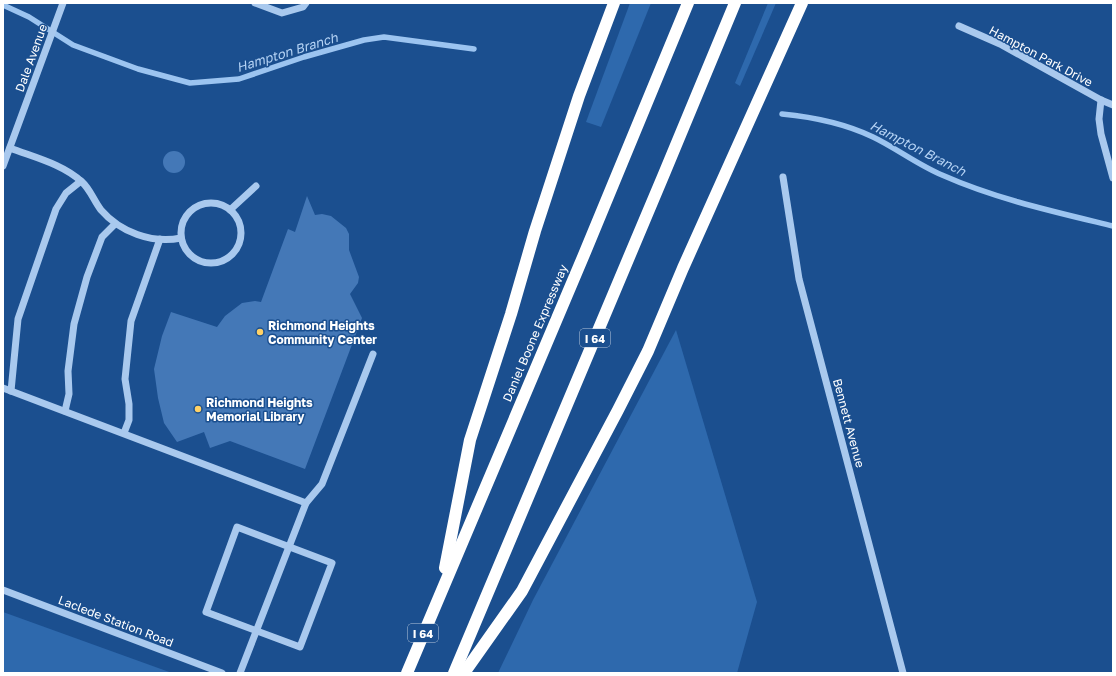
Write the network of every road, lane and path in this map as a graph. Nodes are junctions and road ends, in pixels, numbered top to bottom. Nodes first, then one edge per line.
1 (63, 3) edge
2 (255, 3) edge
3 (306, 3) edge
4 (614, 3) edge
5 (688, 3) edge
6 (735, 3) edge
7 (802, 3) edge
8 (959, 26) dead end
9 (1101, 100) junction
10 (1113, 105) edge
11 (10, 148) junction
12 (3, 166) edge
13 (782, 177) dead end
14 (1113, 178) edge
15 (81, 181) junction
16 (256, 186) dead end
17 (230, 210) junction
18 (115, 224) junction
19 (181, 238) junction
20 (160, 239) junction
21 (373, 354) dead end
22 (3, 388) edge
23 (11, 391) junction
24 (65, 411) junction
25 (124, 433) junction
26 (306, 503) junction
27 (289, 546) junction
28 (3, 590) edge
29 (440, 593) junction
30 (257, 630) junction
31 (222, 673) edge
32 (240, 673) edge
33 (407, 673) edge
34 (454, 673) edge
35 (464, 673) edge
36 (903, 673) edge

1 - 11 street, Dale Avenue
2 - 3 street
4 - 29 highway
5 - 29 highway, Daniel Boone Expressway / I 64
6 - 34 highway, I 64
7 - 35 highway
8 - 9 street, Hampton Park Drive
9 - 10 street, Hampton Park Drive
9 - 14 street
11 - 12 street, Dale Avenue
11 - 15 street
13 - 36 street, Bennett Avenue
15 - 18 street
15 - 23 street
16 - 17 street
17 - 19 street
17 - 19 street
18 - 20 street
18 - 24 street
19 - 20 street
20 - 25 street
21 - 26 street
22 - 23 street
23 - 24 street
24 - 25 street
25 - 26 street
26 - 27 street
27 - 30 street
27 - 30 street
27 - 30 street
28 - 31 street, Laclede Station Road
29 - 33 highway, Daniel Boone Expressway / I 64
30 - 32 street

